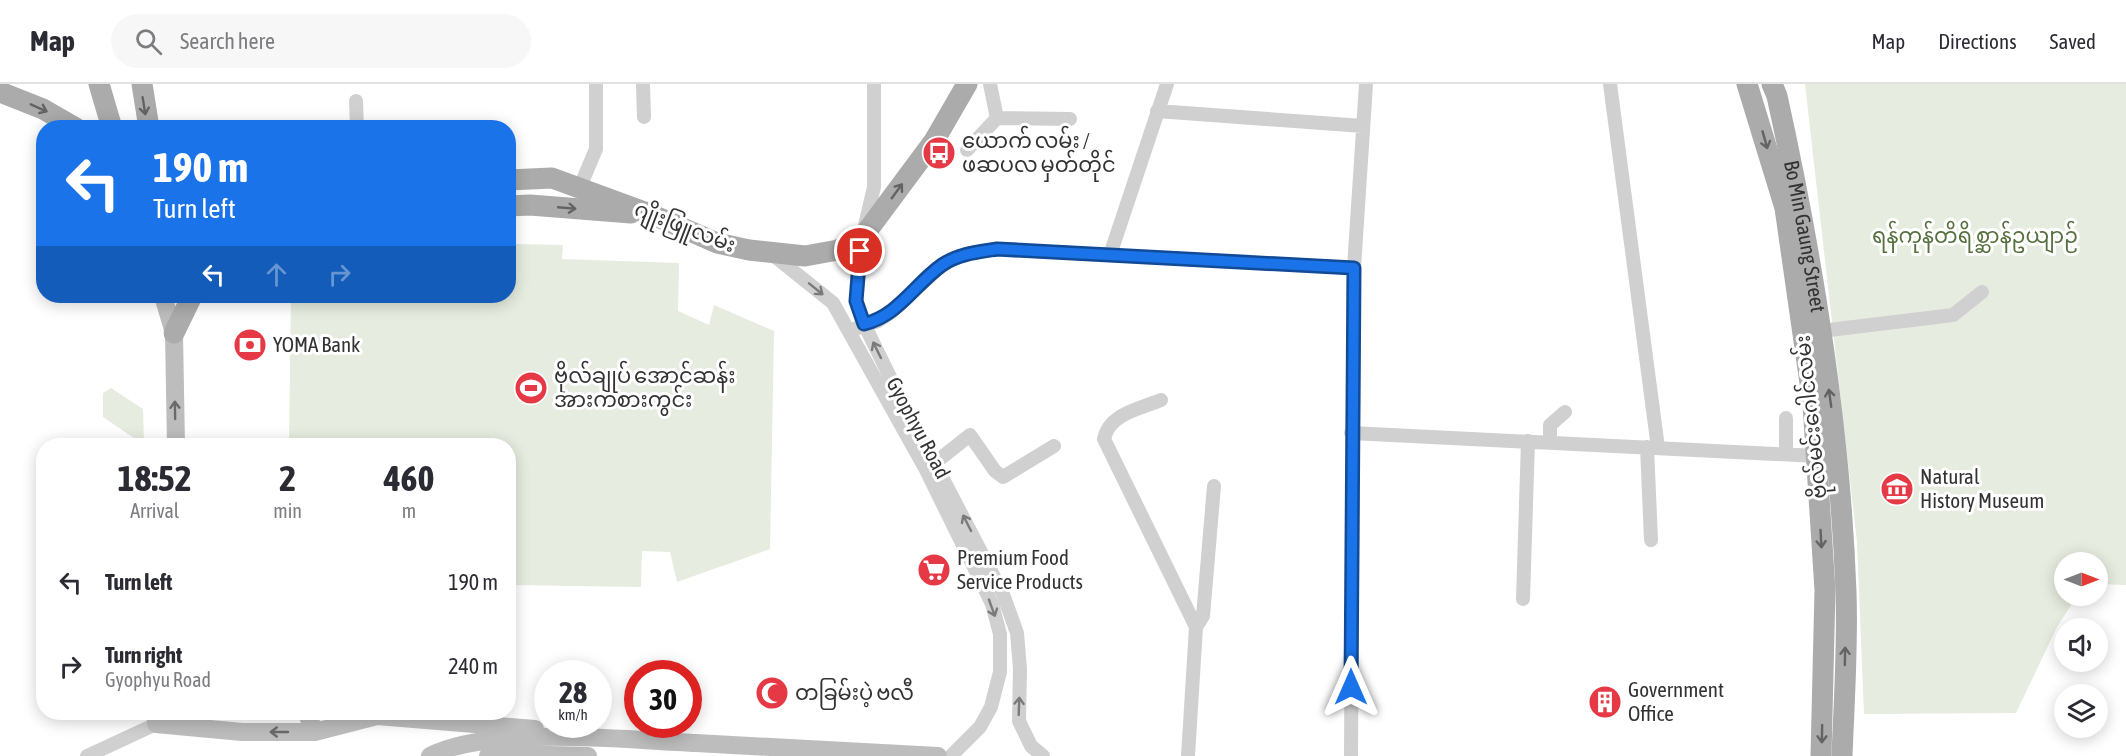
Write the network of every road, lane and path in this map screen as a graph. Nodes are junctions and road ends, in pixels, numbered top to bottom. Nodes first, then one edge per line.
1 (99, 84) edge
2 (142, 84) edge
3 (596, 84) edge
4 (643, 84) edge
5 (874, 84) edge
6 (967, 84) edge
7 (990, 84) edge
8 (1167, 84) edge
9 (1366, 84) edge
10 (1610, 84) edge
11 (1746, 84) edge
12 (1772, 84) edge
13 (0, 92) edge
14 (356, 101) dead end
15 (1157, 111) junction
16 (644, 117) dead end
17 (997, 118) junction
18 (1070, 119) dead end
19 (62, 120) edge
20 (110, 120) edge
21 (148, 120) edge
22 (357, 120) edge
23 (1363, 126) junction
24 (967, 150) dead end
25 (516, 180) edge
26 (580, 187) junction
27 (516, 206) edge
28 (653, 215) junction
29 (862, 238) junction
30 (772, 254) junction
31 (1110, 255) junction
32 (1354, 268) junction
33 (1982, 292) dead end
34 (165, 303) edge
35 (189, 303) edge
36 (864, 324) junction
37 (1821, 331) junction
38 (850, 332) junction
39 (174, 333) junction
40 (1161, 400) dead end
41 (1565, 412) dead end
42 (1786, 418) dead end
43 (1351, 434) junction
44 (176, 438) edge
45 (1528, 441) junction
46 (1550, 442) junction
47 (1054, 446) dead end
48 (1823, 446) junction
49 (1652, 447) junction
50 (1786, 454) junction
51 (936, 462) junction
52 (1214, 486) dead end
53 (1651, 540) dead end
54 (1522, 599) dead end
55 (1196, 627) junction
56 (152, 720) edge
57 (168, 720) edge
58 (310, 720) edge
59 (353, 720) edge
60 (396, 720) edge
61 (315, 732) junction
62 (499, 746) edge
63 (545, 755) edge
64 (87, 756) edge
65 (430, 756) edge
66 (588, 756) edge
67 (938, 756) edge
68 (951, 756) edge
69 (1043, 756) edge
70 (1188, 756) edge
71 (1351, 756) edge
72 (1821, 756) edge
73 (1842, 756) edge

1 - 20 main road
2 -> 21 main road
3 - 26 street
4 - 16 street
5 - 29 street, Gyophyu Road
29 -> 6 main road
7 - 17 street
8 - 15 street
9 - 23 street
10 - 49 street
11 -> 48 main road, ဗိုလ်မင်းဂေါင်လမ်း
12 - 37 main road, Bo Min Gaung Street
13 -> 19 main road
14 - 22 street
15 - 23 street
15 - 31 street
17 - 18 street
17 - 24 street
23 - 32 street
25 - 26 main road, ဂျိုးဖြူလမ်း
26 - 28 main road, ဂျိုးဖြူလမ်း
27 -> 28 main road
28 - 30 main road, ဂျိုးဖြူလမ်း
29 - 30 main road, ဂျိုးဖြူလမ်း
29 - 36 street, Gyophyu Road
30 -> 38 street, Gyophyu Road
31 - 32 street
31 - 36 street
32 - 43 street
33 - 37 street
34 - 39 main road
35 - 39 main road
36 - 38 street
51 -> 36 street, Gyophyu Road
48 -> 37 main road, Bo Min Gaung Street
38 -> 68 street, Gyophyu Road
44 -> 39 main road
40 - 55 street
41 - 46 street
42 - 50 street
43 - 45 street
43 - 71 street
45 - 46 street
45 - 54 street
46 - 49 street
47 - 51 street
48 - 50 street
48 -> 72 main road, ဗိုလ်မင်းဂေါင်လမ်း
73 -> 48 main road, Bo Min Gaung Street
49 - 50 street
49 - 53 street
69 -> 51 street, Gyophyu Road
52 - 55 street
55 - 70 street
56 - 64 street
61 -> 57 main road
58 - 61 main road
59 - 61 main road
60 - 62 main road
62 - 63 main road
62 - 65 main road
62 - 67 main road
63 - 66 main road

